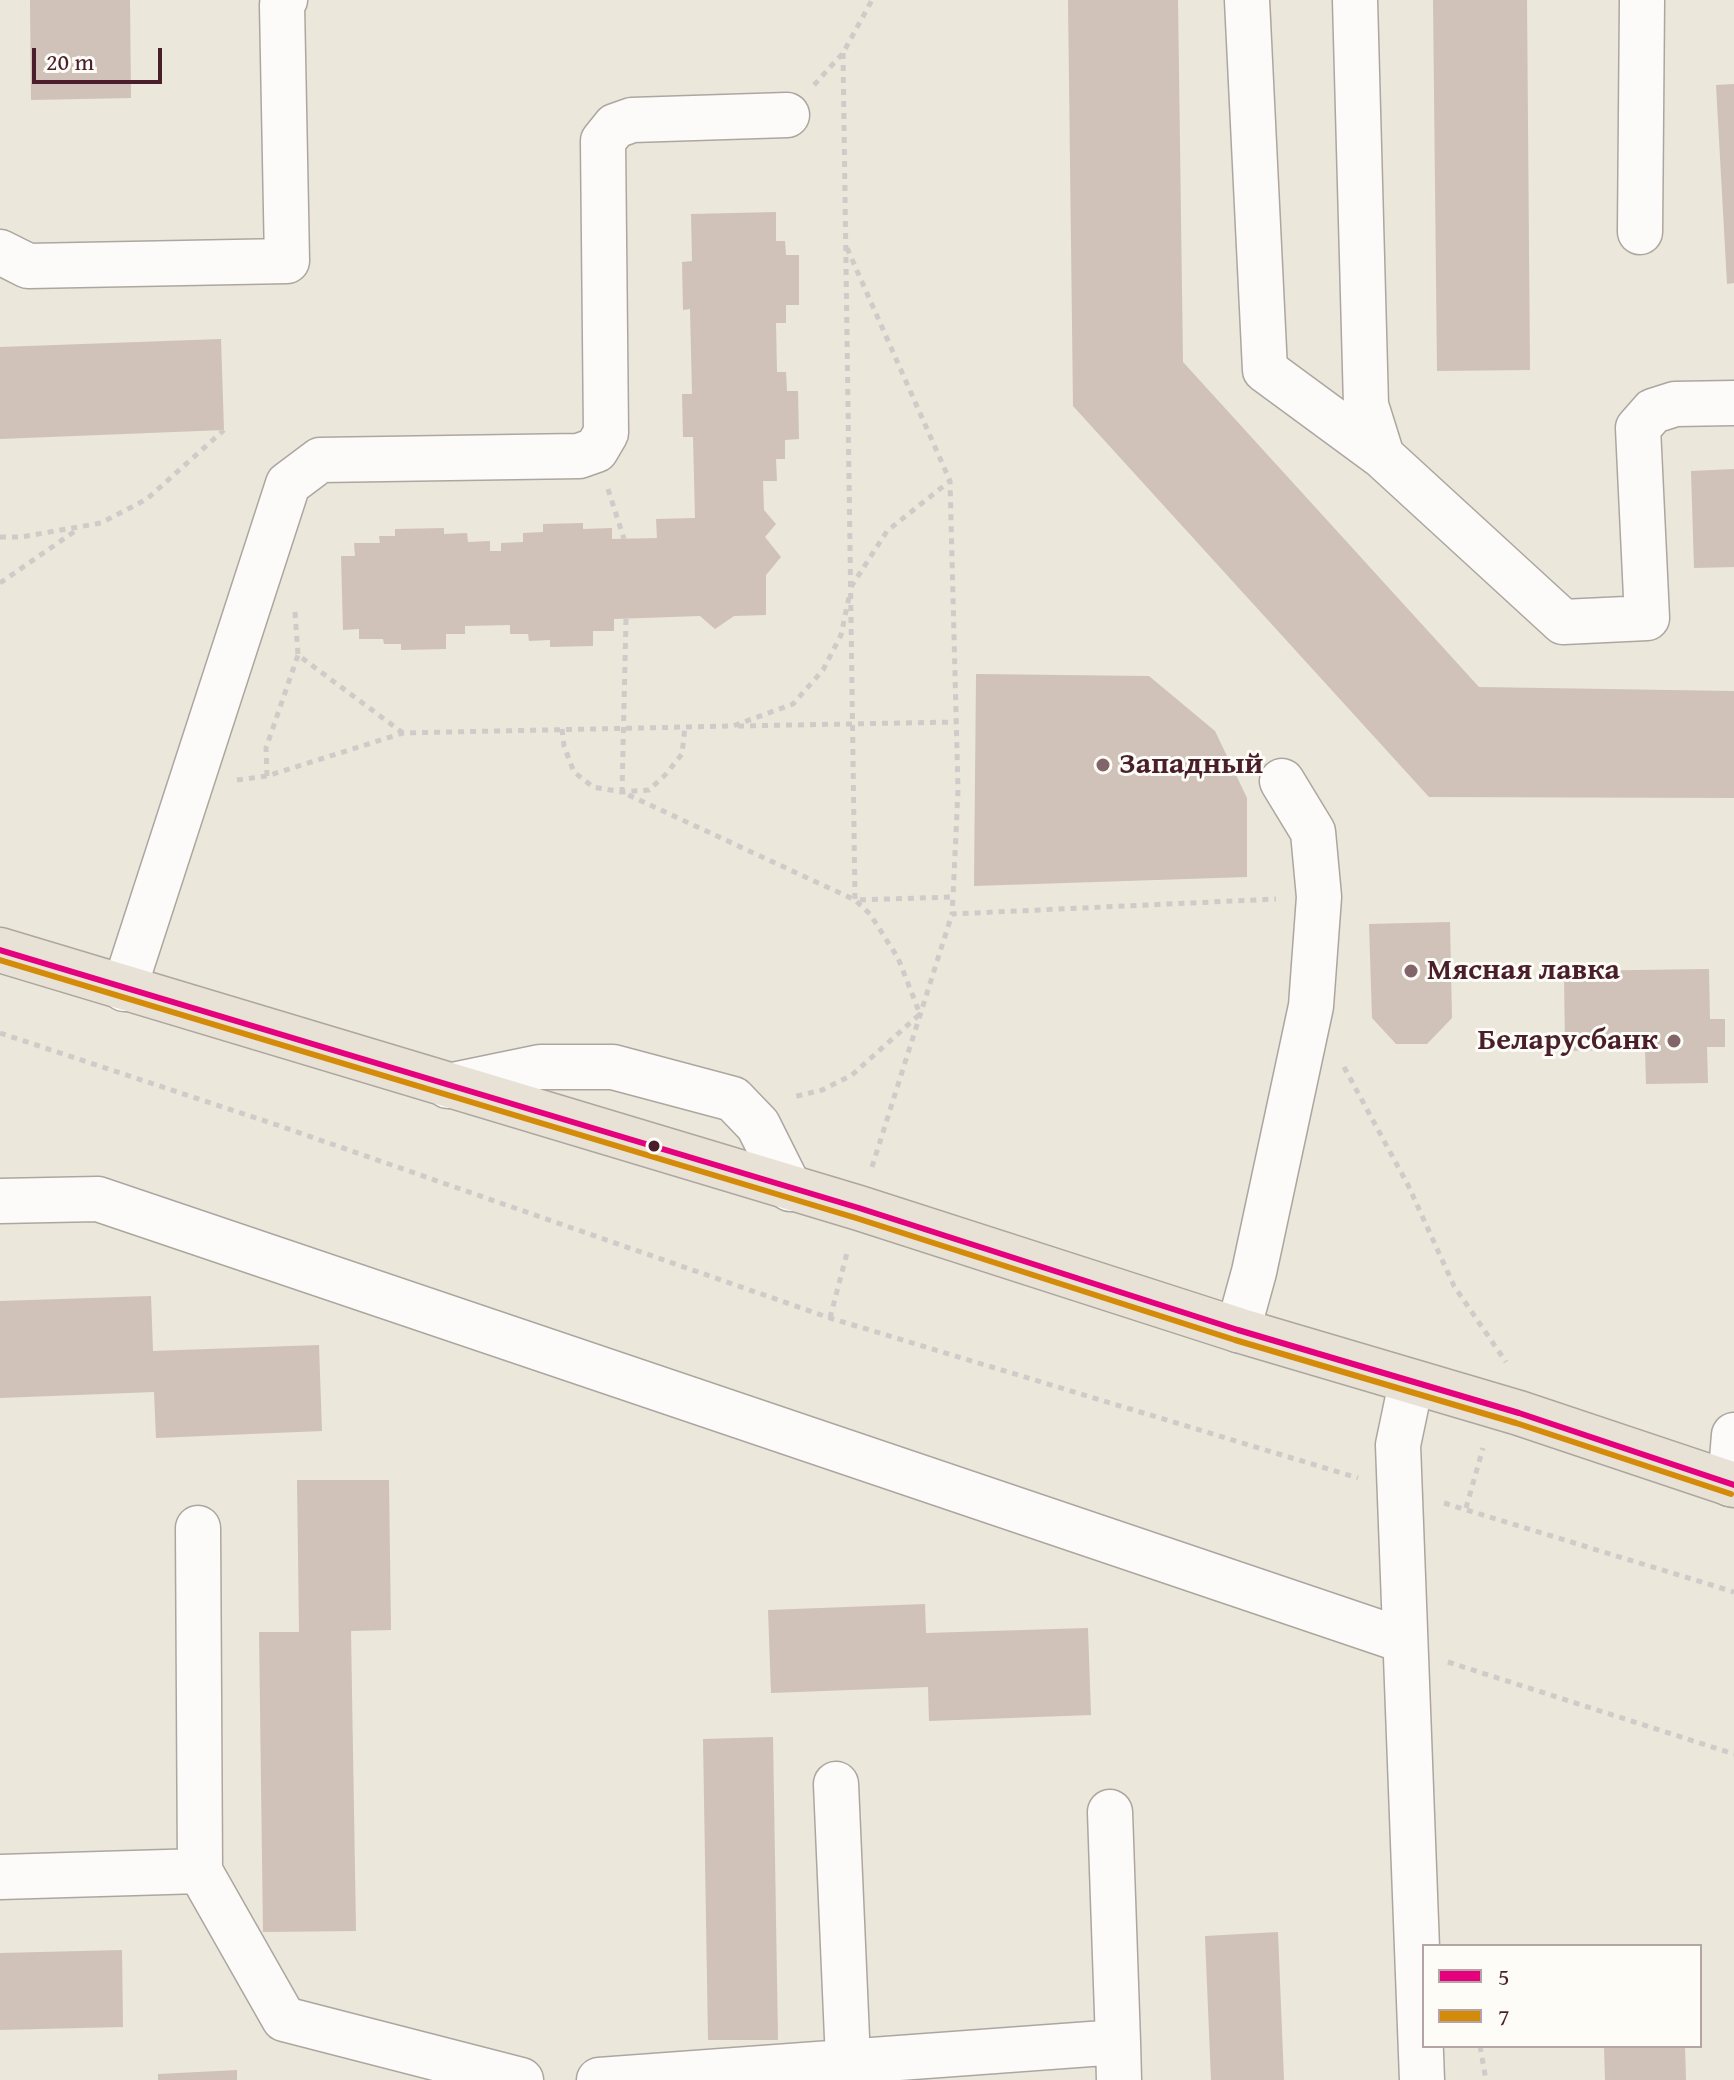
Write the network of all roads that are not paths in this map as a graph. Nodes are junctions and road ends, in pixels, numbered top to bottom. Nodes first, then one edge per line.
1 (285, 0) edge
2 (1247, 0) edge
3 (1355, 0) edge
4 (1642, 0) edge
5 (787, 115) road end
6 (1640, 232) dead end
7 (0, 252) edge
8 (1734, 403) edge
9 (1382, 456) junction
10 (1282, 781) dead end
11 (0, 950) edge
12 (124, 989) junction
13 (448, 1086) junction
14 (790, 1189) junction
15 (0, 1201) edge
16 (1238, 1330) junction
17 (1411, 1383) junction
18 (1734, 1435) edge
19 (1732, 1485) edge
20 (198, 1528) dead end
21 (1419, 1649) junction
22 (836, 1784) dead end
23 (1110, 1812) dead end
24 (200, 1871) junction
25 (0, 1877) edge
26 (848, 2061) junction
27 (1118, 2061) edge
28 (521, 2080) edge
29 (599, 2080) edge
30 (1422, 2080) edge

1 - 7 lane
2 - 9 lane
3 - 9 lane
4 - 6 lane
5 - 12 lane
8 - 9 lane
10 - 16 lane
11 - 12 main road
12 - 13 main road
13 - 14 main road
13 - 14 lane
14 - 16 main road
15 - 21 lane
16 - 17 main road
17 - 19 main road
17 - 21 lane
18 - 19 lane
20 - 24 lane
21 - 30 lane
22 - 26 lane
23 - 27 lane
24 - 25 lane
24 - 28 lane
26 - 27 lane
26 - 29 lane

